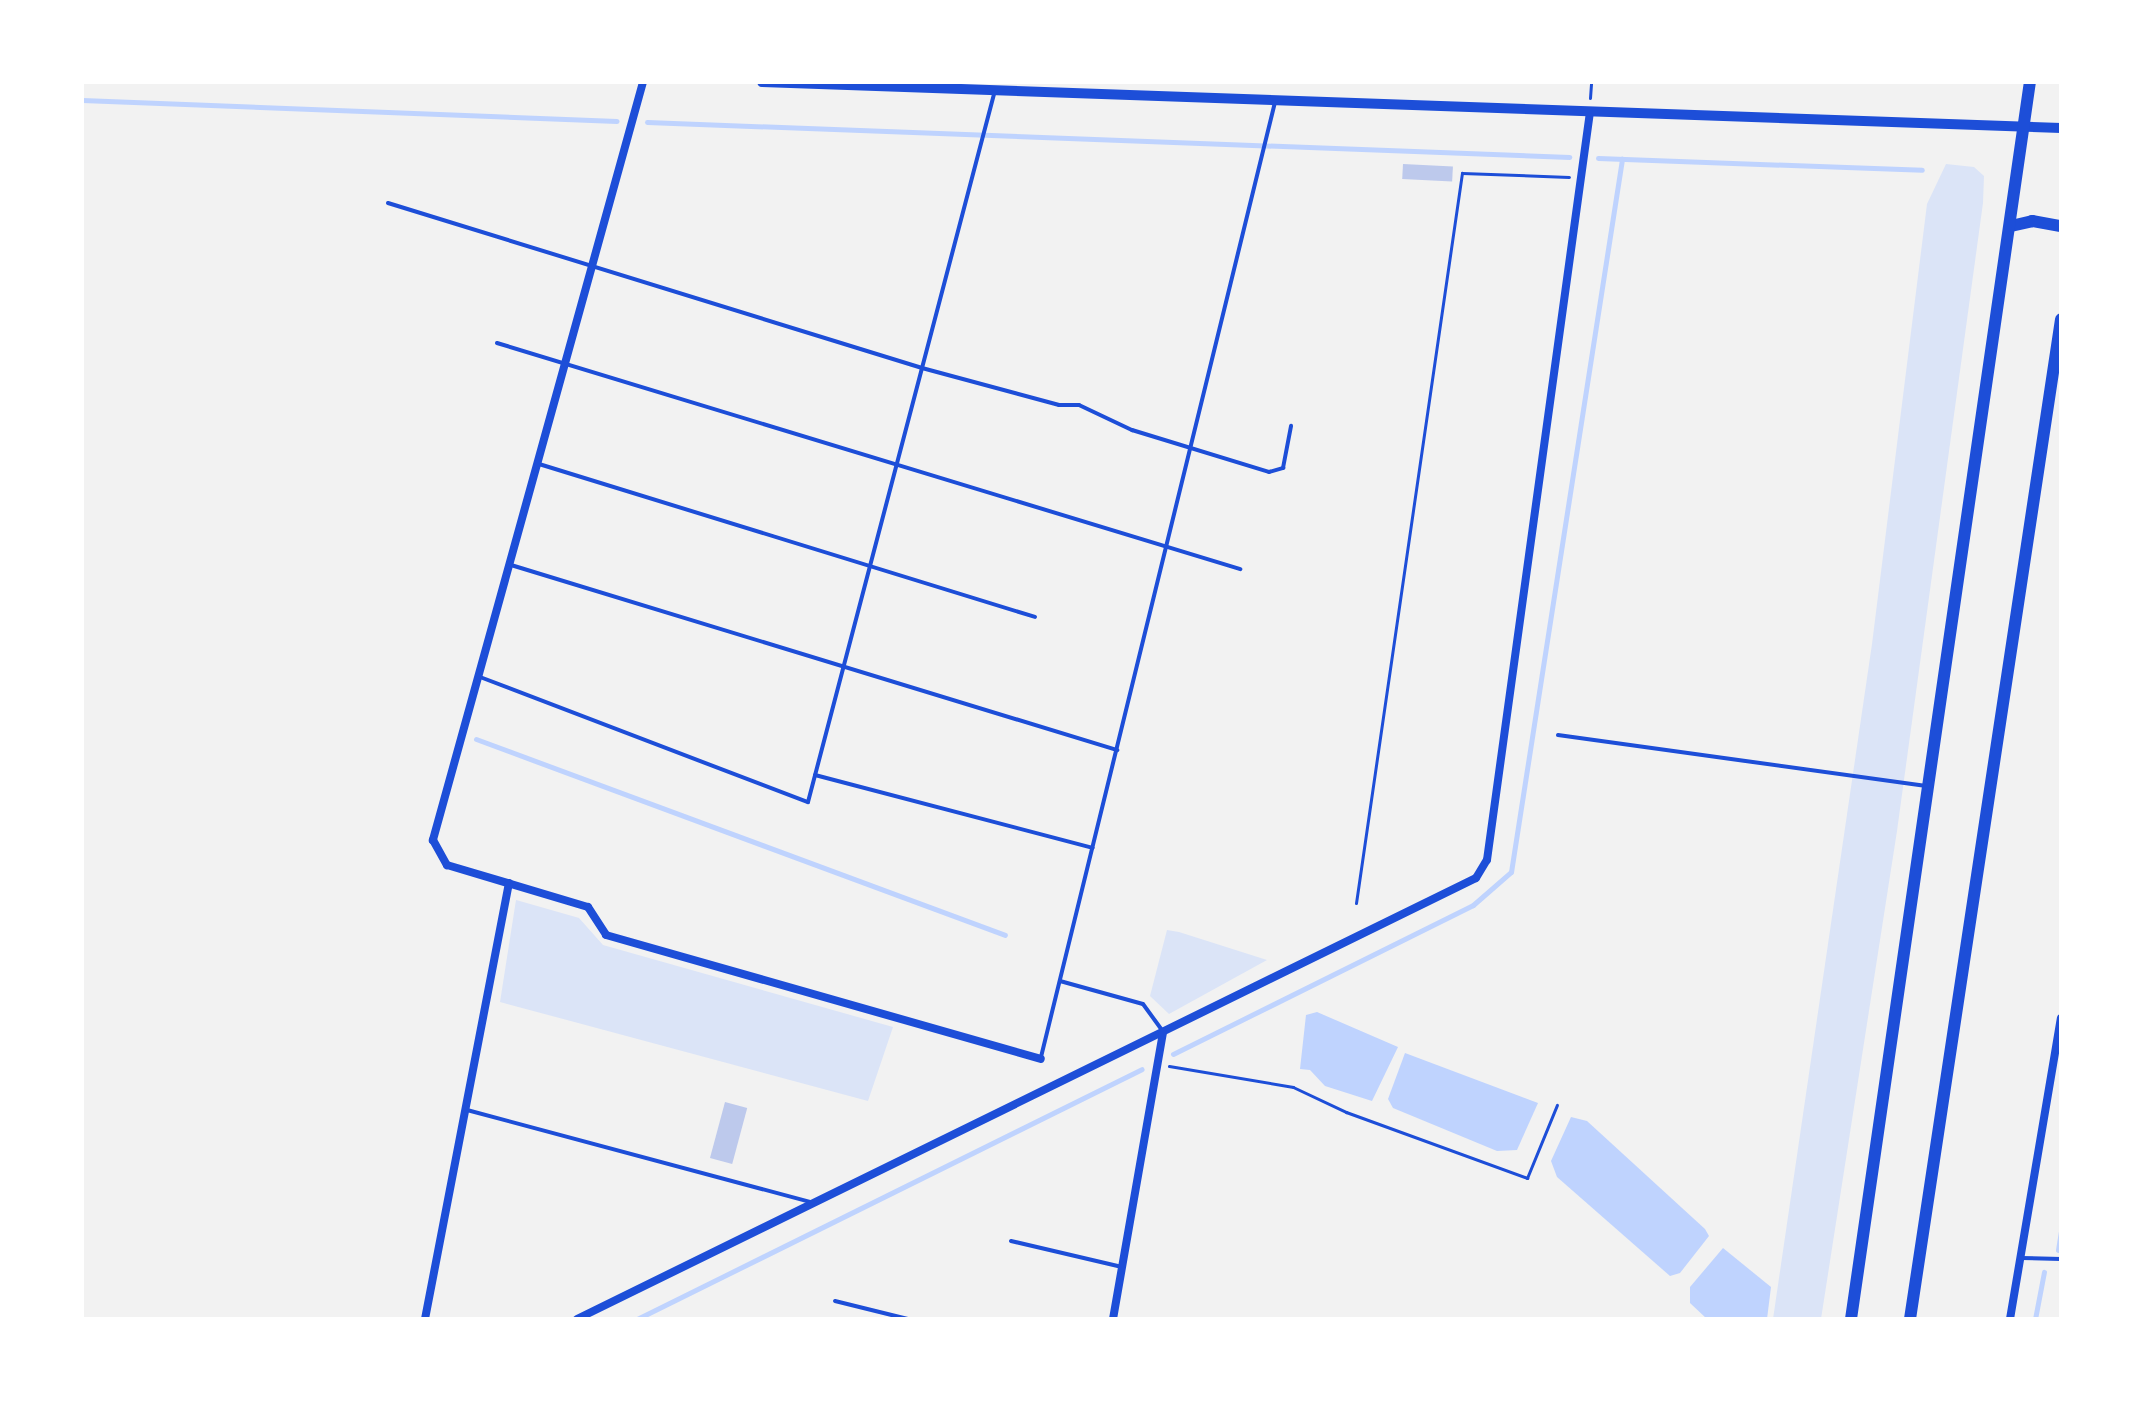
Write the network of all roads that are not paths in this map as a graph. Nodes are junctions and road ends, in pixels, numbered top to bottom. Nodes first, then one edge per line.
1 (643, 82) edge
2 (762, 82) edge
3 (2030, 82) edge
4 (995, 90) junction
5 (1276, 101) junction
6 (1590, 112) junction
7 (2026, 126) junction
8 (2061, 128) edge
9 (388, 203) dead end
10 (2011, 226) junction
11 (2061, 226) edge
12 (591, 268) junction
13 (2061, 319) edge
14 (497, 343) dead end
15 (564, 364) junction
16 (922, 368) junction
17 (1291, 426) dead end
18 (1191, 448) junction
19 (537, 464) junction
20 (896, 465) junction
21 (1166, 547) junction
22 (509, 564) junction
23 (870, 566) junction
24 (1240, 569) dead end
25 (1035, 617) dead end
26 (843, 667) junction
27 (477, 676) junction
28 (1558, 735) dead end
29 (1117, 750) junction
30 (815, 775) junction
31 (1929, 787) junction
32 (1093, 848) junction
33 (509, 883) junction
34 (1060, 981) junction
35 (2061, 1018) edge
36 (1163, 1032) junction
37 (1041, 1059) joint
38 (465, 1110) junction
39 (815, 1203) junction
40 (1011, 1241) dead end
41 (2019, 1258) junction
42 (2061, 1259) edge
43 (1122, 1267) junction
44 (835, 1301) dead end
45 (425, 1319) edge
46 (577, 1319) edge
47 (908, 1319) edge
48 (1113, 1319) edge
49 (1851, 1319) edge
50 (1910, 1319) edge
51 (2010, 1319) edge

1 - 12 street
2 - 4 street
3 - 7 main road
4 - 5 street
4 - 16 lane
5 - 6 street
5 - 18 lane
6 - 7 street
6 - 36 street
7 - 8 street
7 - 10 main road
9 - 12 lane
10 - 11 main road
10 - 31 main road
12 - 15 street
12 - 16 lane
13 - 50 main road
14 - 15 lane
15 - 19 street
15 - 20 lane
16 - 18 lane
16 - 20 lane
17 - 18 lane
18 - 21 lane
19 - 22 street
19 - 23 lane
20 - 21 lane
20 - 23 lane
21 - 24 lane
21 - 29 lane
22 - 26 lane
22 - 27 street
23 - 25 lane
23 - 26 lane
26 - 29 lane
26 - 30 lane
27 - 30 lane
27 - 33 street
28 - 31 lane
29 - 32 lane
30 - 32 lane
31 - 49 main road
32 - 34 lane
33 - 37 street
33 - 38 street
34 - 36 lane
34 - 37 lane
35 - 41 street
36 - 39 street
36 - 43 street
38 - 39 lane
38 - 45 street
39 - 46 street
40 - 43 lane
41 - 42 lane
41 - 51 street
43 - 48 street
44 - 47 lane

